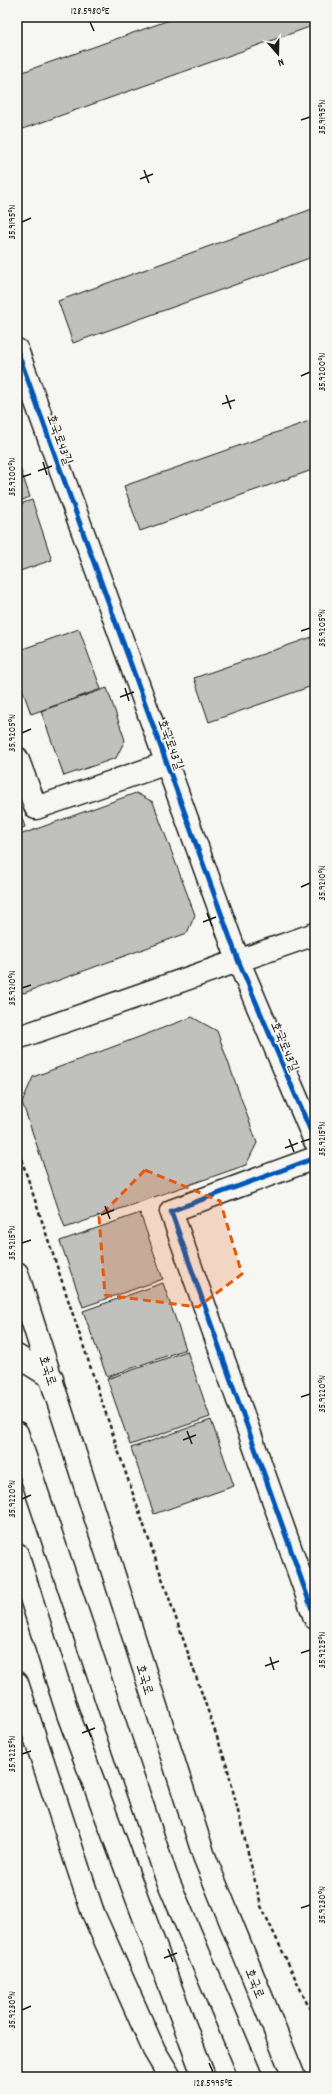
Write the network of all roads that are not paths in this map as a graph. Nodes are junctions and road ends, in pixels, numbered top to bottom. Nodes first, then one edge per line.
1 (17, 350) edge
2 (17, 758) edge
3 (167, 763) junction
4 (315, 934) edge
5 (238, 960) junction
6 (17, 1038) edge
7 (315, 1141) edge
8 (315, 1158) edge
9 (17, 1274) edge
10 (17, 1356) edge
11 (52, 1378) junction
12 (17, 1433) edge
13 (17, 1554) edge
14 (315, 1618) edge
15 (17, 1683) edge
16 (170, 2077) edge
17 (204, 2077) edge
18 (251, 2077) edge
19 (294, 2077) edge

1 - 3 main road, 호국로43길
2 - 3 main road
3 - 5 main road, 호국로43길
4 - 5 main road
5 - 6 main road
5 - 7 main road, 호국로43길
8 - 14 main road
9 - 11 main road, 호국로
10 - 11 main road
11 - 19 main road, 호국로
12 - 18 main road
13 - 17 main road
15 - 16 main road

